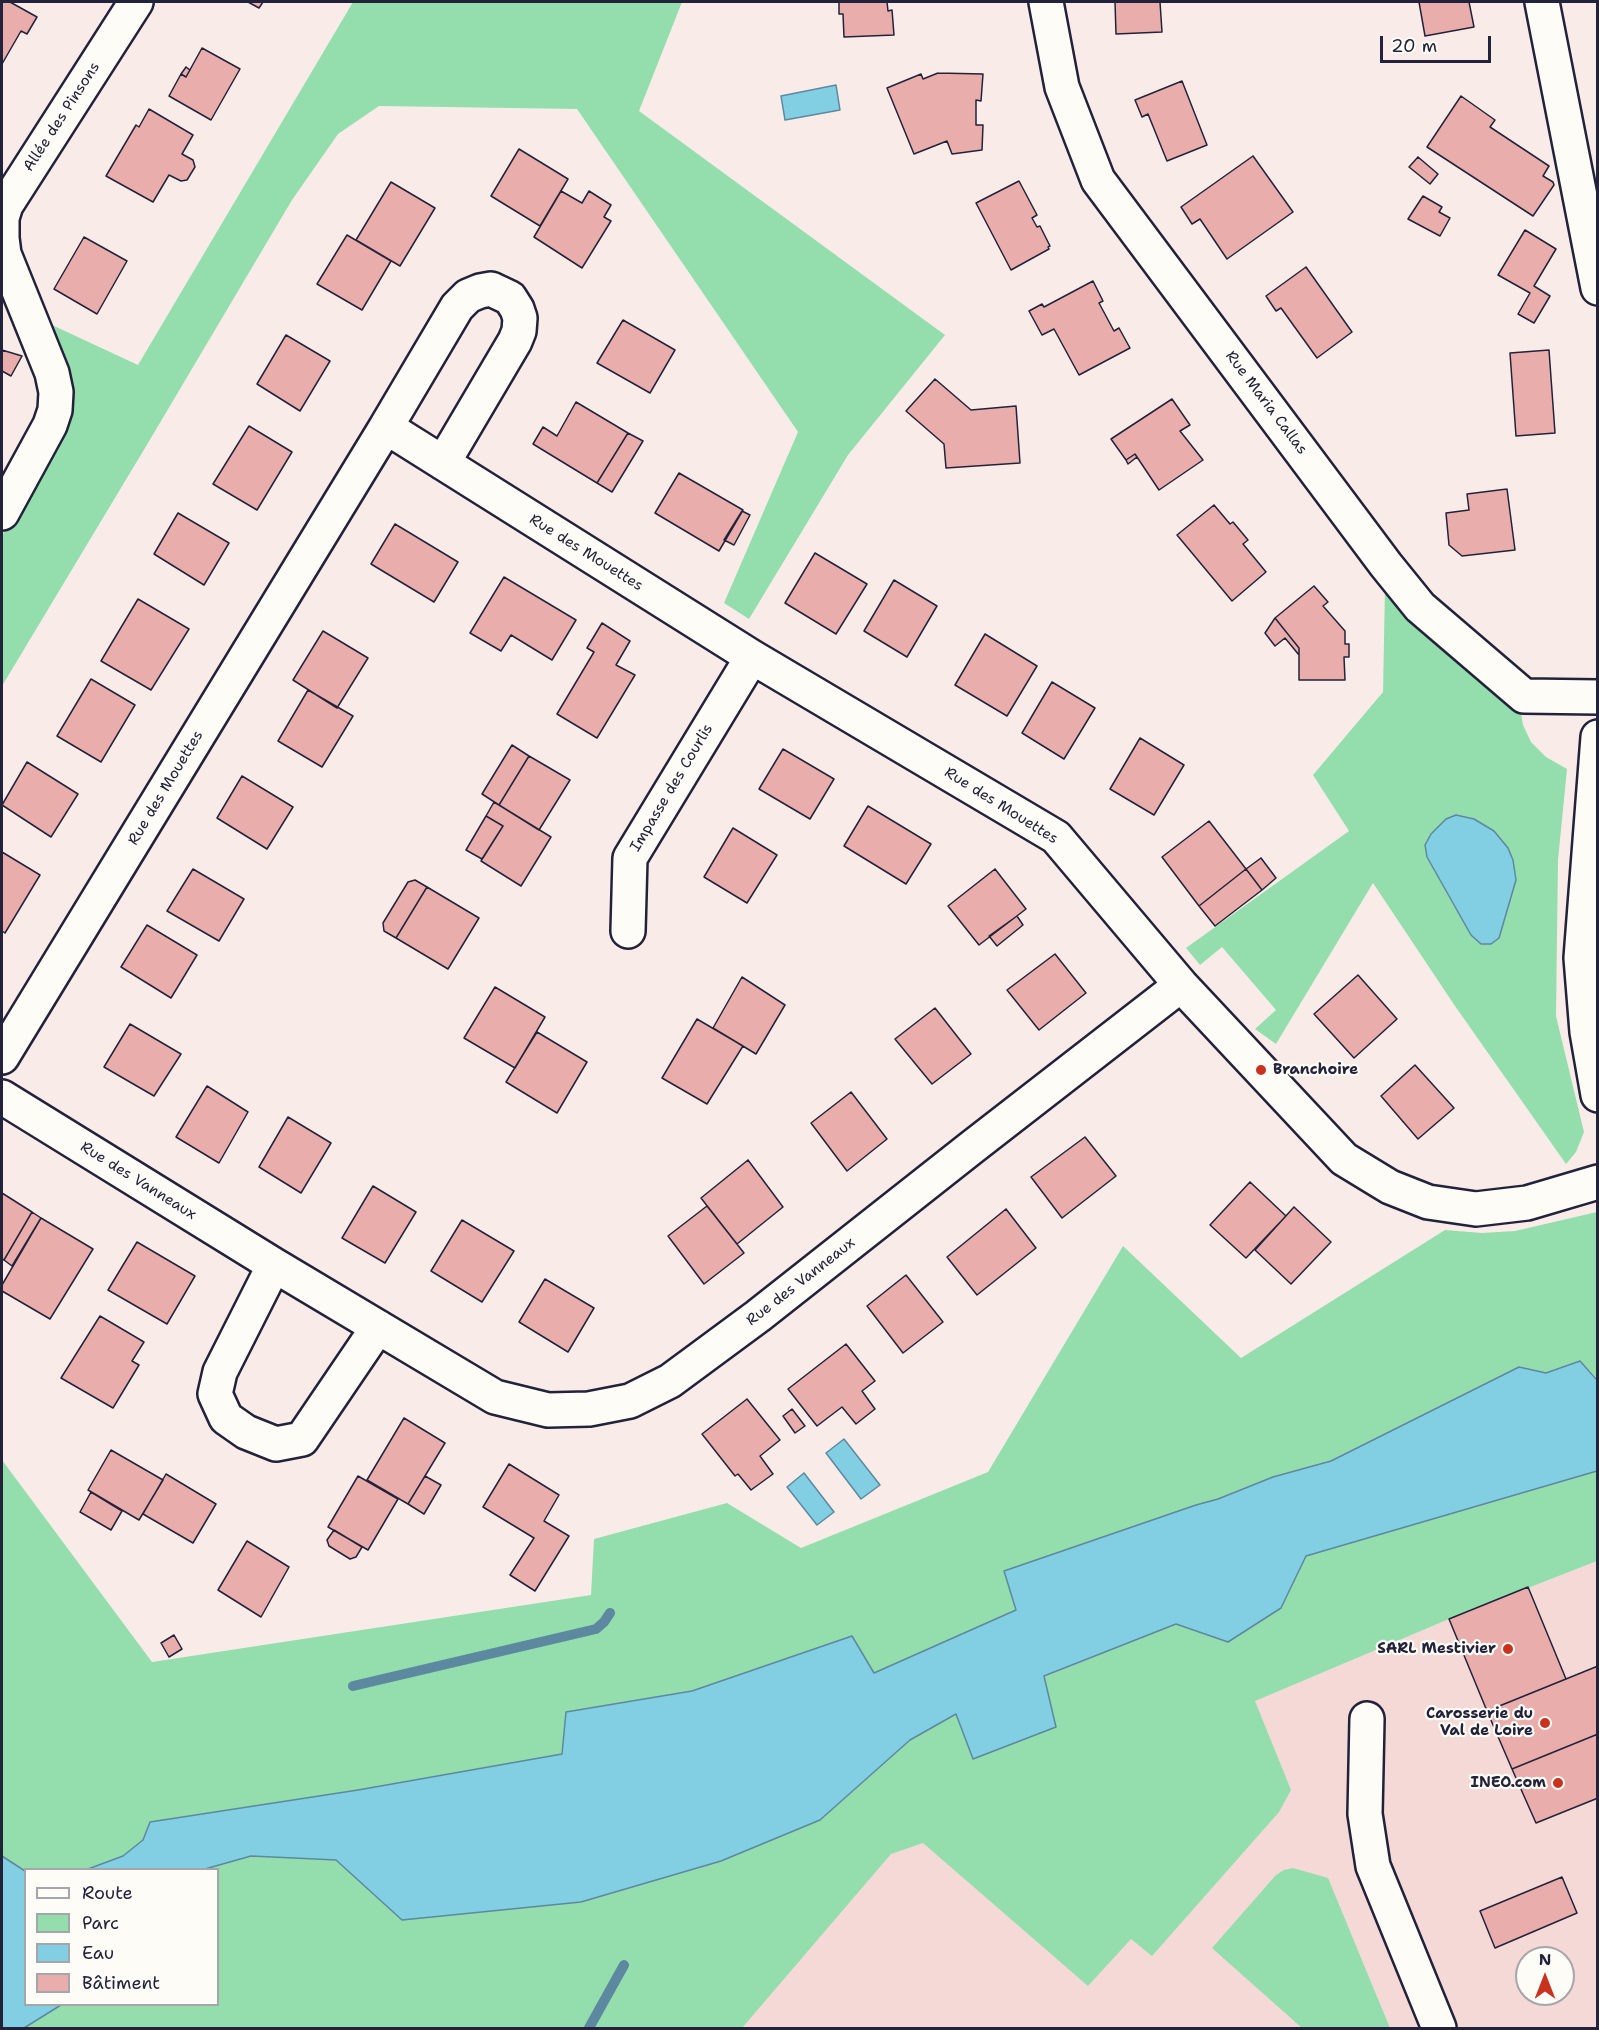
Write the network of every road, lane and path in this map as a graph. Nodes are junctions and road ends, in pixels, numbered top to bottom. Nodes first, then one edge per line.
1 (136, 2) edge
2 (1046, 2) edge
3 (1542, 2) edge
4 (2, 238) edge
5 (1598, 288) edge
6 (386, 427) junction
7 (443, 463) junction
8 (2, 513) edge
9 (752, 657) junction
10 (1598, 697) edge
11 (1598, 737) edge
12 (628, 931) dead end
13 (1181, 985) junction
14 (2, 1057) edge
15 (1598, 1095) edge
16 (2, 1097) edge
17 (1598, 1182) edge
18 (274, 1265) junction
19 (378, 1327) junction
20 (1367, 1719) dead end
21 (1439, 2028) edge

1 - 4 street, Allée des Pinsons
2 - 10 street, Rue Maria Callas
3 - 5 street
4 - 8 street, Allée des Pinsons
6 - 7 street, Rue des Mouettes
6 - 7 street, Rue des Mouettes
6 - 14 street, Rue des Mouettes
7 - 9 street, Rue des Mouettes
9 - 12 street, Impasse des Courlis
9 - 13 street, Rue des Mouettes
11 - 15 street
13 - 17 street, Rue des Mouettes
13 - 19 street, Rue des Vanneaux
16 - 18 street, Rue des Vanneaux
18 - 19 street, Rue des Vanneaux
18 - 19 street
20 - 21 street

